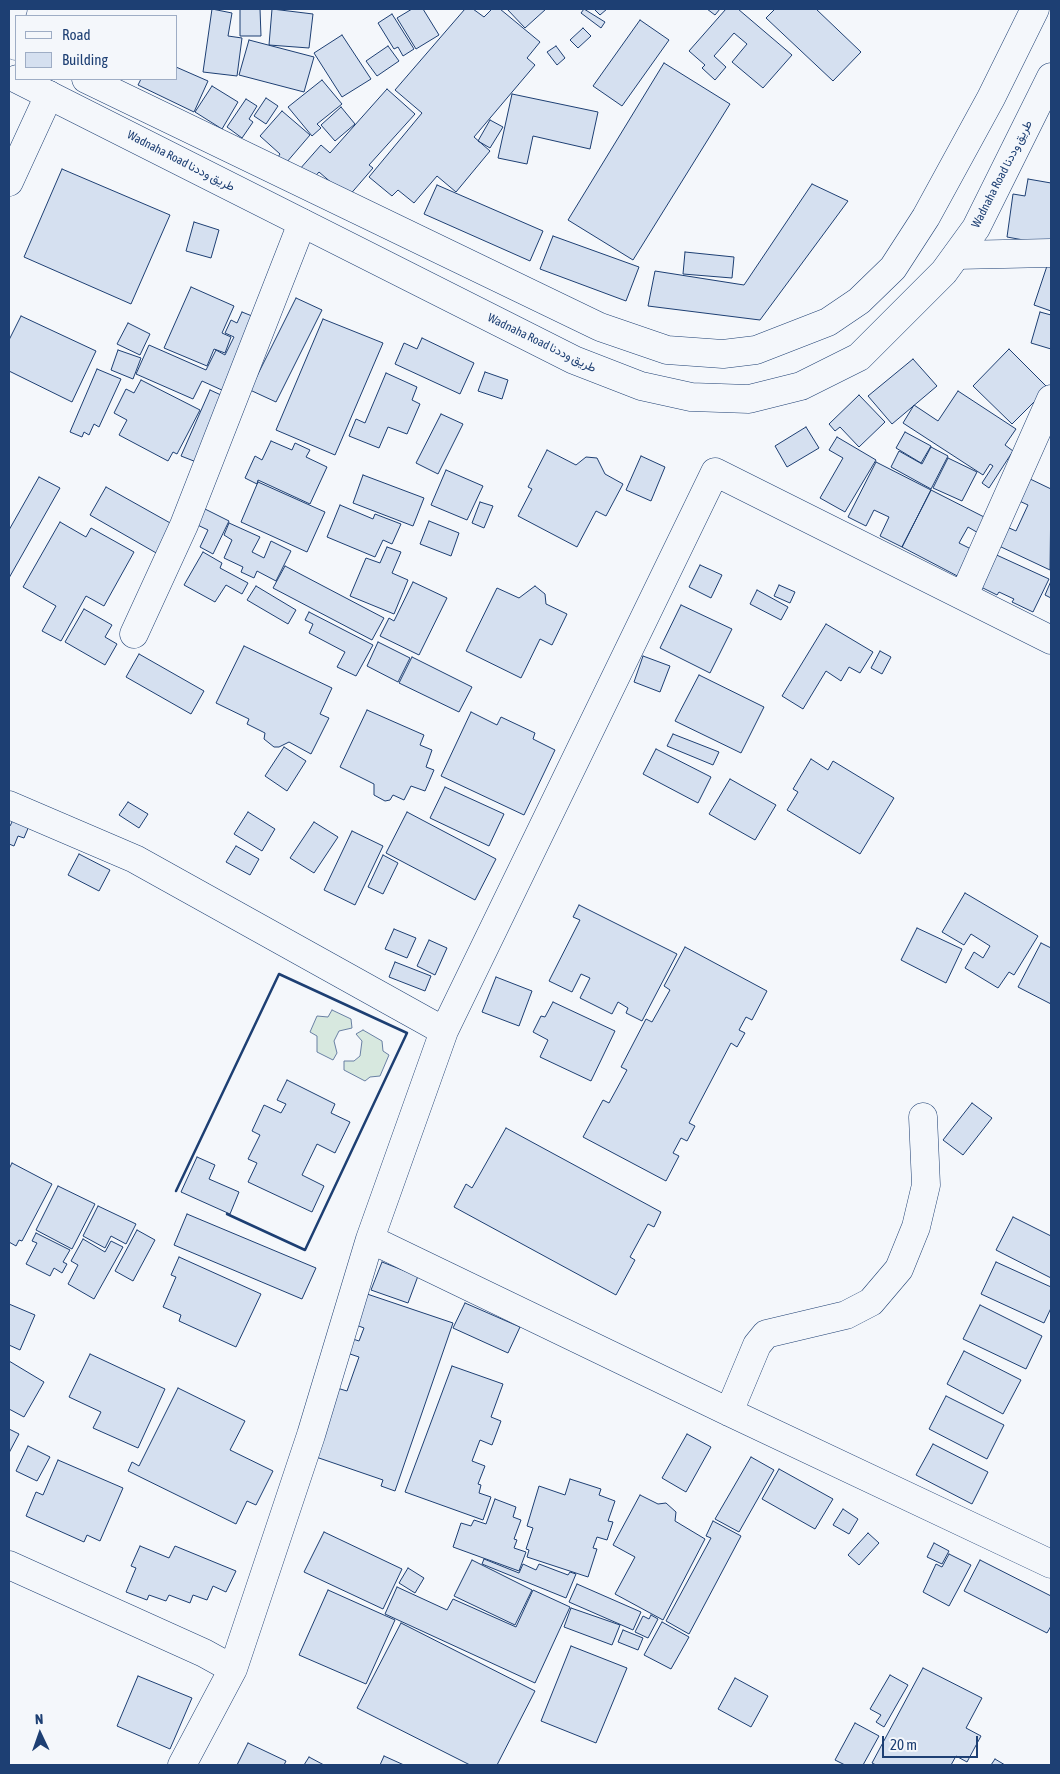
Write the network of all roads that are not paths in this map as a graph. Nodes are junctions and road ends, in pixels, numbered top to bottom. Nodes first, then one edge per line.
1 (12, 9) edge
2 (1033, 10) edge
3 (9, 19) edge
4 (1051, 77) edge
5 (18, 80) edge
6 (88, 80) edge
7 (49, 95) junction
8 (1044, 107) edge
9 (9, 182) edge
10 (302, 223) junction
11 (1051, 253) edge
12 (956, 255) junction
13 (1051, 399) edge
14 (964, 595) junction
15 (134, 634) dead end
16 (1051, 640) edge
17 (9, 805) edge
18 (444, 1031) junction
19 (923, 1117) dead end
20 (370, 1239) junction
21 (729, 1412) junction
22 (1051, 1564) edge
23 (9, 1565) edge
24 (233, 1669) junction
25 (182, 1765) edge

1 - 3 street
2 - 6 street
4 - 8 street, Wadnaha Road طريق وددنا
5 - 7 street, Wadnaha Road طريق وددنا
7 - 9 street
7 - 10 street, Wadnaha Road طريق وددنا
8 - 12 street, Wadnaha Road طريق وددنا
10 - 12 street, Wadnaha Road طريق وددنا
10 - 15 street
11 - 12 street
13 - 14 street
14 - 16 street
14 - 18 street
17 - 18 street
18 - 20 street
19 - 21 street
20 - 21 street
20 - 24 street
21 - 22 street
23 - 24 street
24 - 25 street

